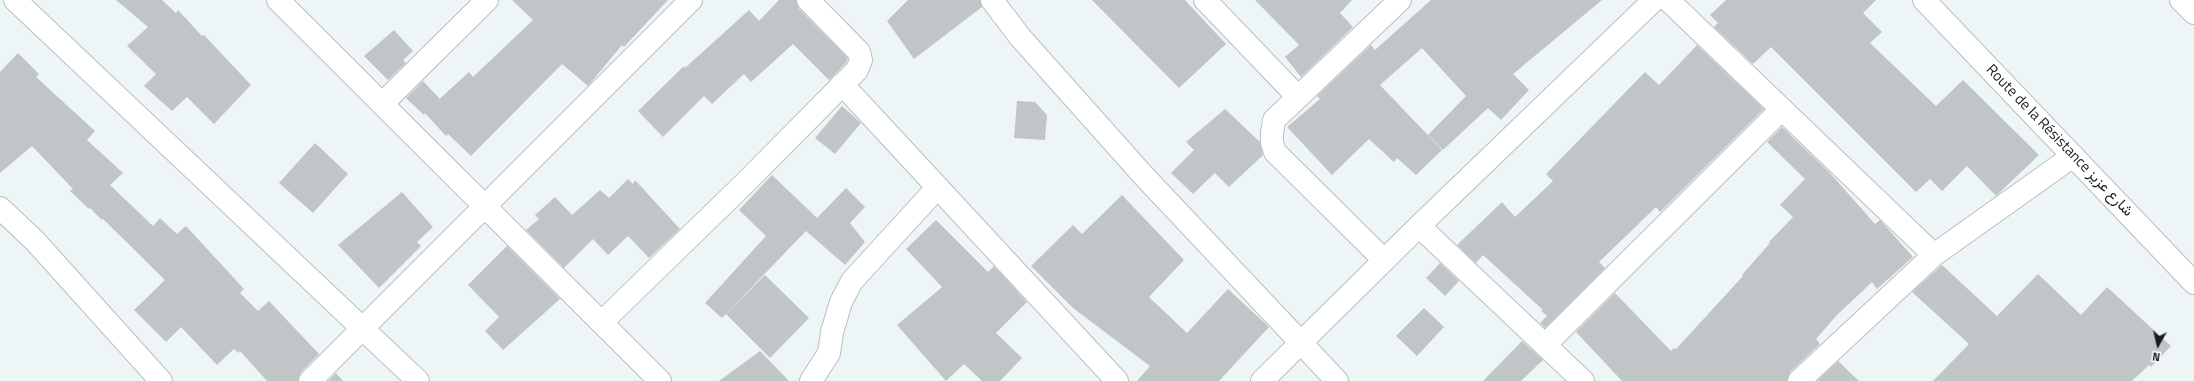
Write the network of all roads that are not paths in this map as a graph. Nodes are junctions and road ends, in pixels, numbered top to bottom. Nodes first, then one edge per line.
1 (15, 0) edge
2 (278, 0) edge
3 (487, 0) edge
4 (692, 0) edge
5 (808, 0) edge
6 (992, 0) edge
7 (1205, 0) edge
8 (1400, 0) edge
9 (1654, 0) edge
10 (1668, 0) edge
11 (1924, 0) edge
12 (2181, 0) edge
13 (2194, 13) edge
14 (842, 84) junction
15 (1298, 97) junction
16 (382, 104) junction
17 (1782, 109) junction
18 (2073, 156) junction
19 (937, 188) junction
20 (486, 206) junction
21 (0, 208) edge
22 (1419, 226) junction
23 (1934, 255) junction
24 (1384, 260) junction
25 (2194, 283) edge
26 (602, 322) junction
27 (364, 328) junction
28 (1300, 342) junction
29 (1545, 345) junction
30 (161, 381) edge
31 (310, 381) edge
32 (418, 381) edge
33 (660, 381) edge
34 (811, 381) edge
35 (1117, 381) edge
36 (1262, 381) edge
37 (1337, 381) edge
38 (1583, 381) edge
39 (1799, 381) edge

1 - 27 street
2 - 16 street
3 - 16 street
4 - 20 street
5 - 14 street
6 - 28 street
7 - 15 street
8 - 15 street
9 - 22 street
10 - 17 street
11 - 18 street, Route de la Résistance شارع عزيز
12 - 13 street
14 - 19 street
14 - 26 street
15 - 24 street
16 - 20 street
17 - 23 street
17 - 29 street
18 - 23 street
18 - 25 street, Route de la Résistance شارع عزيز
19 - 34 street
19 - 35 street
20 - 26 street
20 - 27 street
21 - 30 street
22 - 24 street
22 - 29 street
23 - 39 street
24 - 28 street
26 - 33 street
27 - 31 street
27 - 32 street
28 - 36 street
28 - 37 street
29 - 38 street

